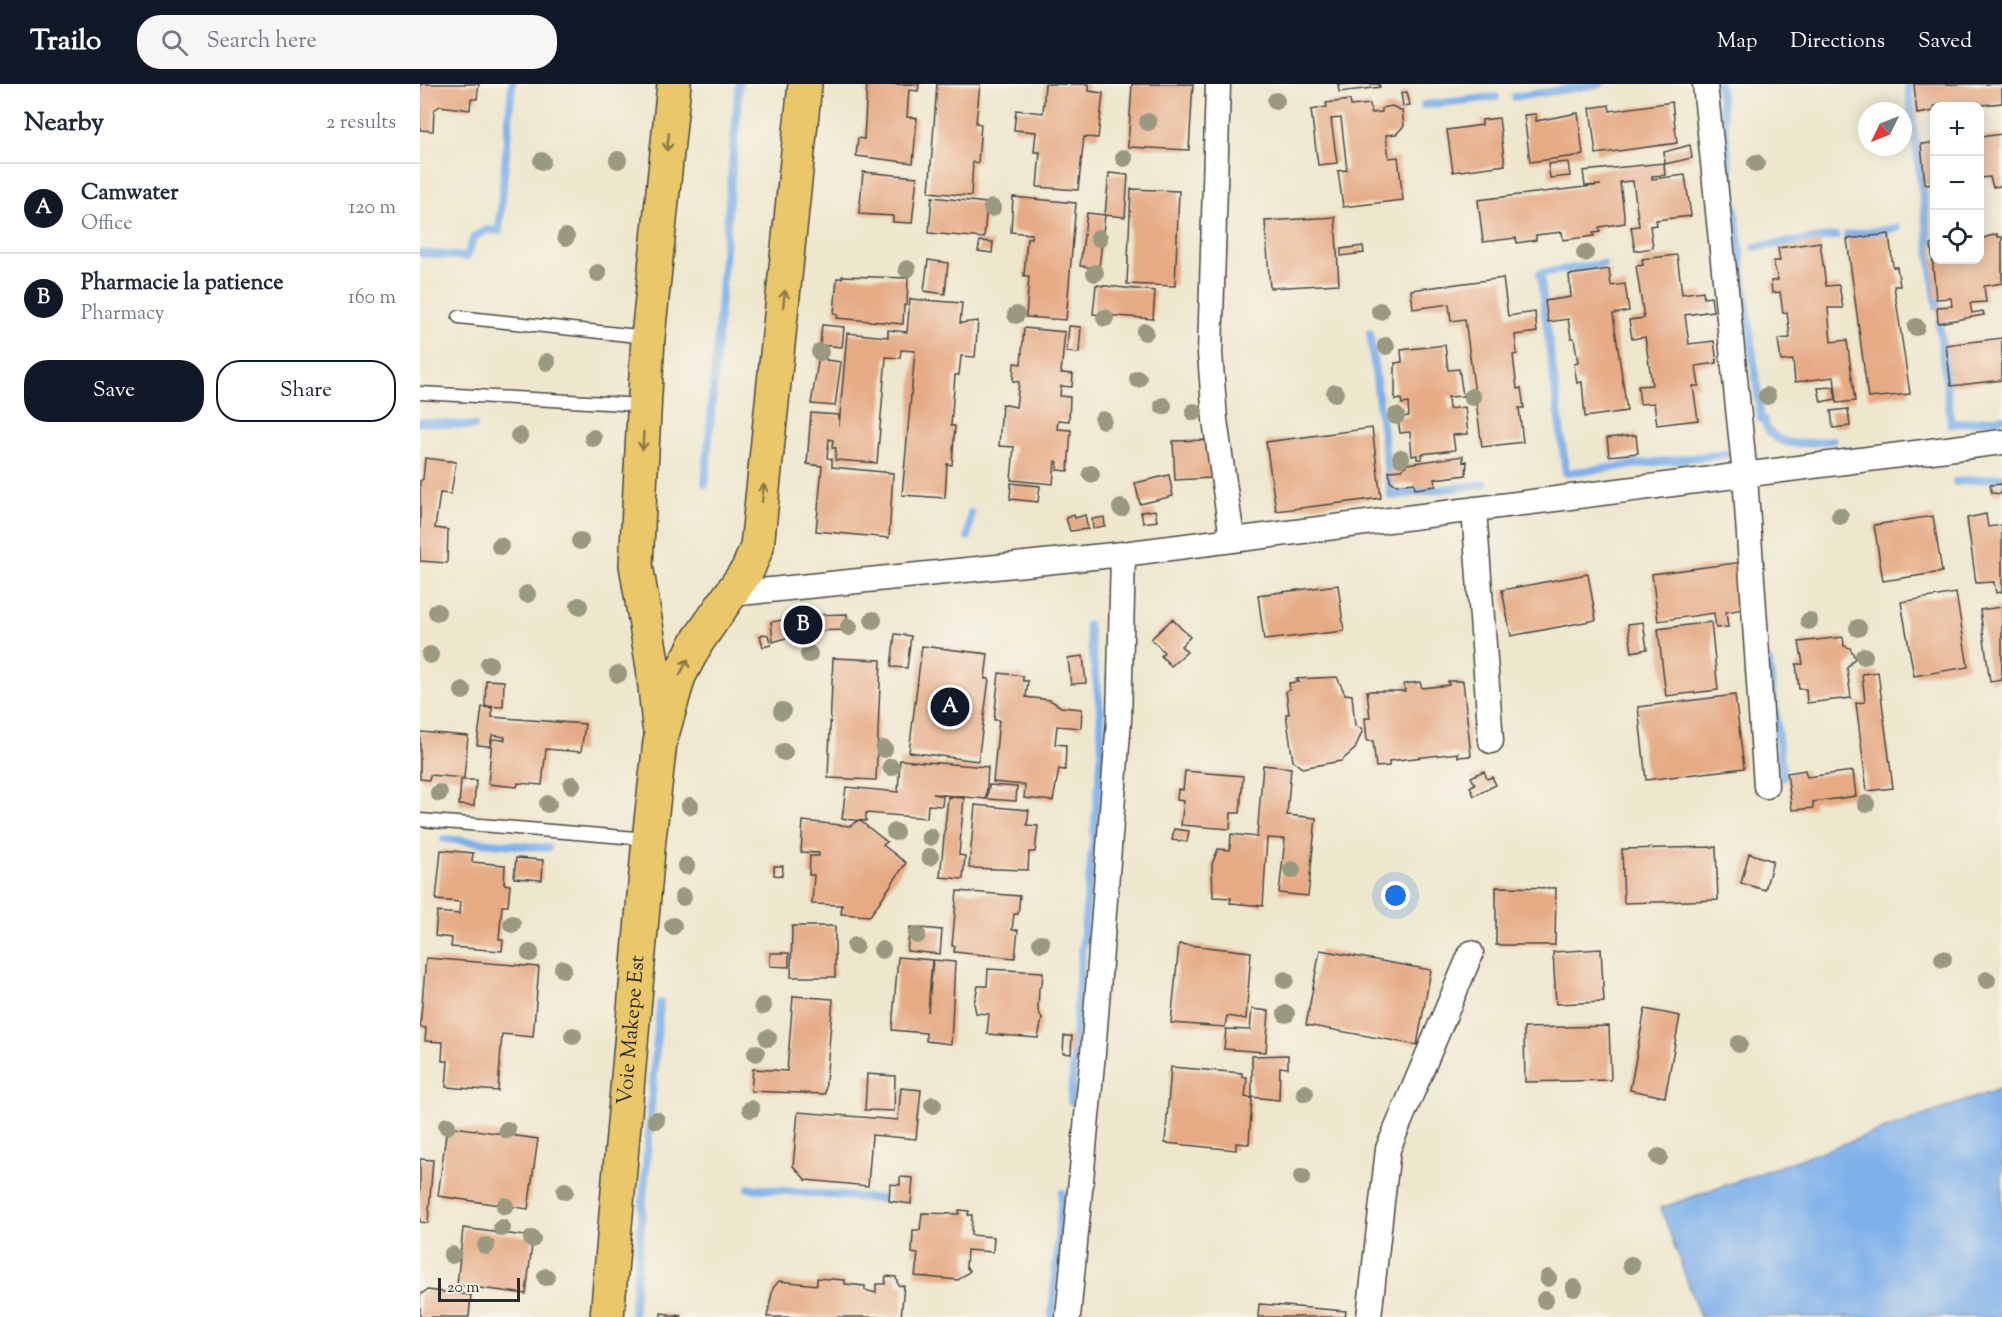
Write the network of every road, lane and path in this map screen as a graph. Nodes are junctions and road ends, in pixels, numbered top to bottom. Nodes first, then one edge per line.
1 (674, 84) edge
2 (805, 84) edge
3 (1218, 84) edge
4 (1705, 84) edge
5 (459, 317) dead end
6 (648, 337) junction
7 (420, 393) edge
8 (645, 405) junction
9 (2002, 442) edge
10 (1744, 476) junction
11 (1474, 509) junction
12 (1232, 538) junction
13 (1123, 554) junction
14 (731, 594) junction
15 (1491, 741) dead end
16 (660, 742) junction
17 (1766, 786) dead end
18 (420, 820) edge
19 (649, 839) junction
20 (1471, 953) dead end
21 (607, 1317) edge
22 (1068, 1317) edge
23 (1369, 1317) edge

1 -> 6 main road
14 -> 2 main road
3 - 12 street
4 - 10 street
5 - 6 lane
6 - 8 main road
7 - 8 lane
8 -> 16 main road
9 - 10 street
10 - 11 street
10 - 17 street
11 - 12 street
11 - 15 street
12 - 13 street
13 - 14 street
13 - 22 street
16 -> 14 main road
16 - 19 main road, Voie Makepe Est
18 - 19 lane
19 - 21 main road, Voie Makepe Est
20 - 23 street

